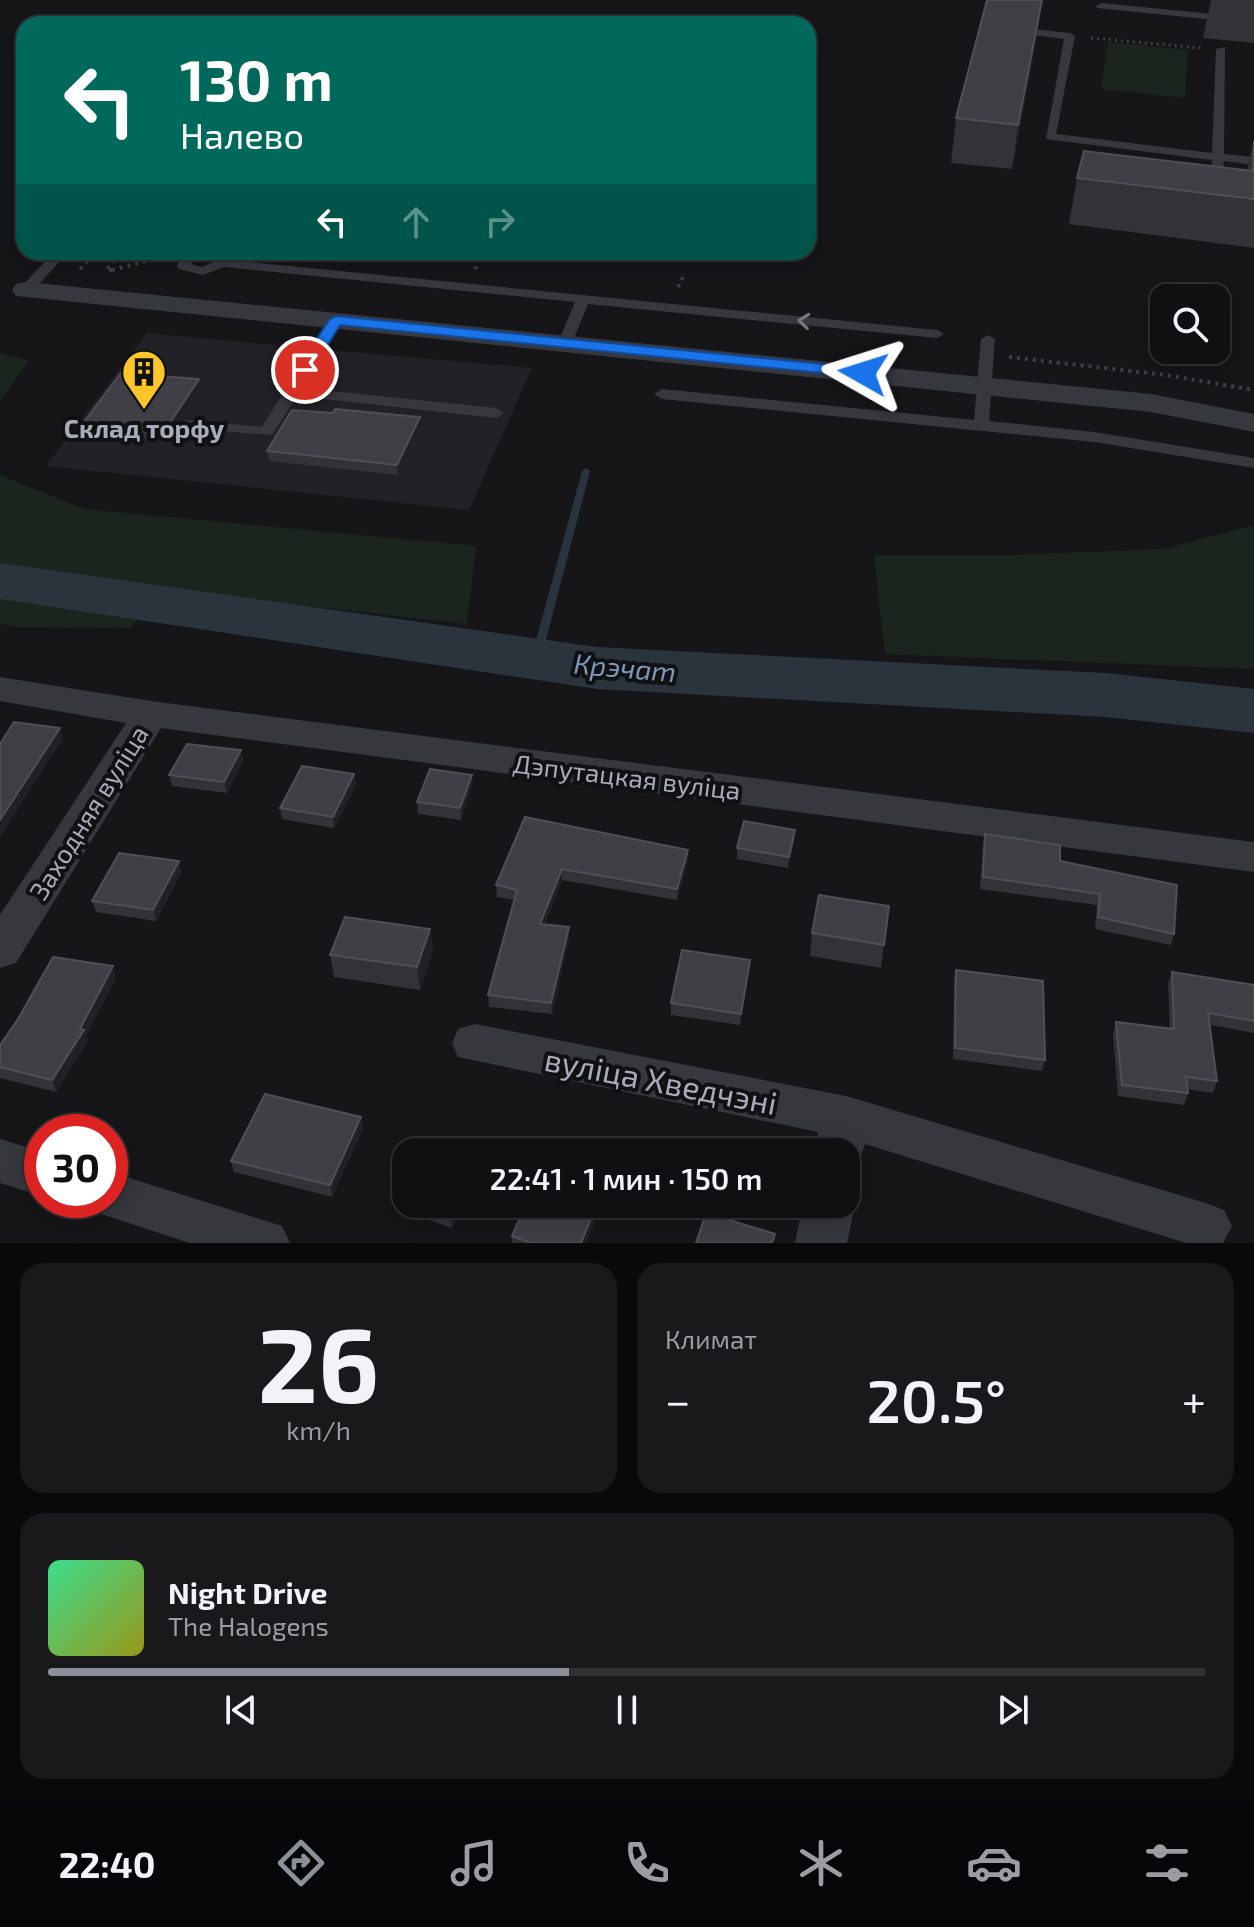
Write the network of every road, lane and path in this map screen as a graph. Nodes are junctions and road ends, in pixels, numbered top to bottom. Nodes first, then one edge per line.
1 (1101, 6) dead end
2 (1254, 21) edge
3 (1022, 31) edge
4 (1070, 36) junction
5 (1221, 49) joint
6 (1218, 157) junction
7 (1254, 161) edge
8 (1214, 197) edge
9 (54, 260) edge
10 (150, 260) edge
11 (480, 260) edge
12 (222, 263) dead end
13 (475, 269) dead end
14 (112, 270) dead end
15 (26, 290) joint
16 (583, 300) junction
17 (336, 320) junction
18 (937, 334) dead end
19 (988, 339) dead end
20 (565, 343) junction
21 (983, 385) junction
22 (292, 391) junction
23 (662, 394) dead end
24 (496, 413) dead end
25 (1254, 423) edge
26 (186, 425) dead end
27 (981, 425) junction
28 (1254, 463) edge
29 (0, 689) edge
30 (151, 714) junction
31 (1254, 857) edge
32 (0, 951) edge
33 (475, 1043) dead end
34 (843, 1134) edge
35 (0, 1161) edge
36 (24, 1168) edge
37 (128, 1201) edge
38 (826, 1218) edge
39 (1206, 1226) dead end
40 (264, 1243) edge
41 (821, 1243) edge

1 - 2 lane
3 - 4 lane
4 - 5 path
4 - 6 lane
5 - 6 lane
6 - 7 lane
6 - 8 lane
9 - 15 lane
10 - 14 path
11 - 13 path
12 - 16 lane
15 - 17 street
18 -> 16 lane
16 - 20 lane
17 - 20 street
17 - 22 lane
19 - 21 lane
20 - 21 street
21 - 25 street
21 - 27 lane
22 - 24 lane
22 - 26 lane
23 - 27 lane
27 - 28 lane
29 - 30 street, Дэпутацкая вуліца
30 - 31 street, Дэпутацкая вуліца
30 - 32 street, Заходняя вуліца
33 - 34 street, вуліца Хведчэні
34 - 39 street, вуліца Хведчэні
35 - 36 street
37 - 40 street
38 - 41 street

